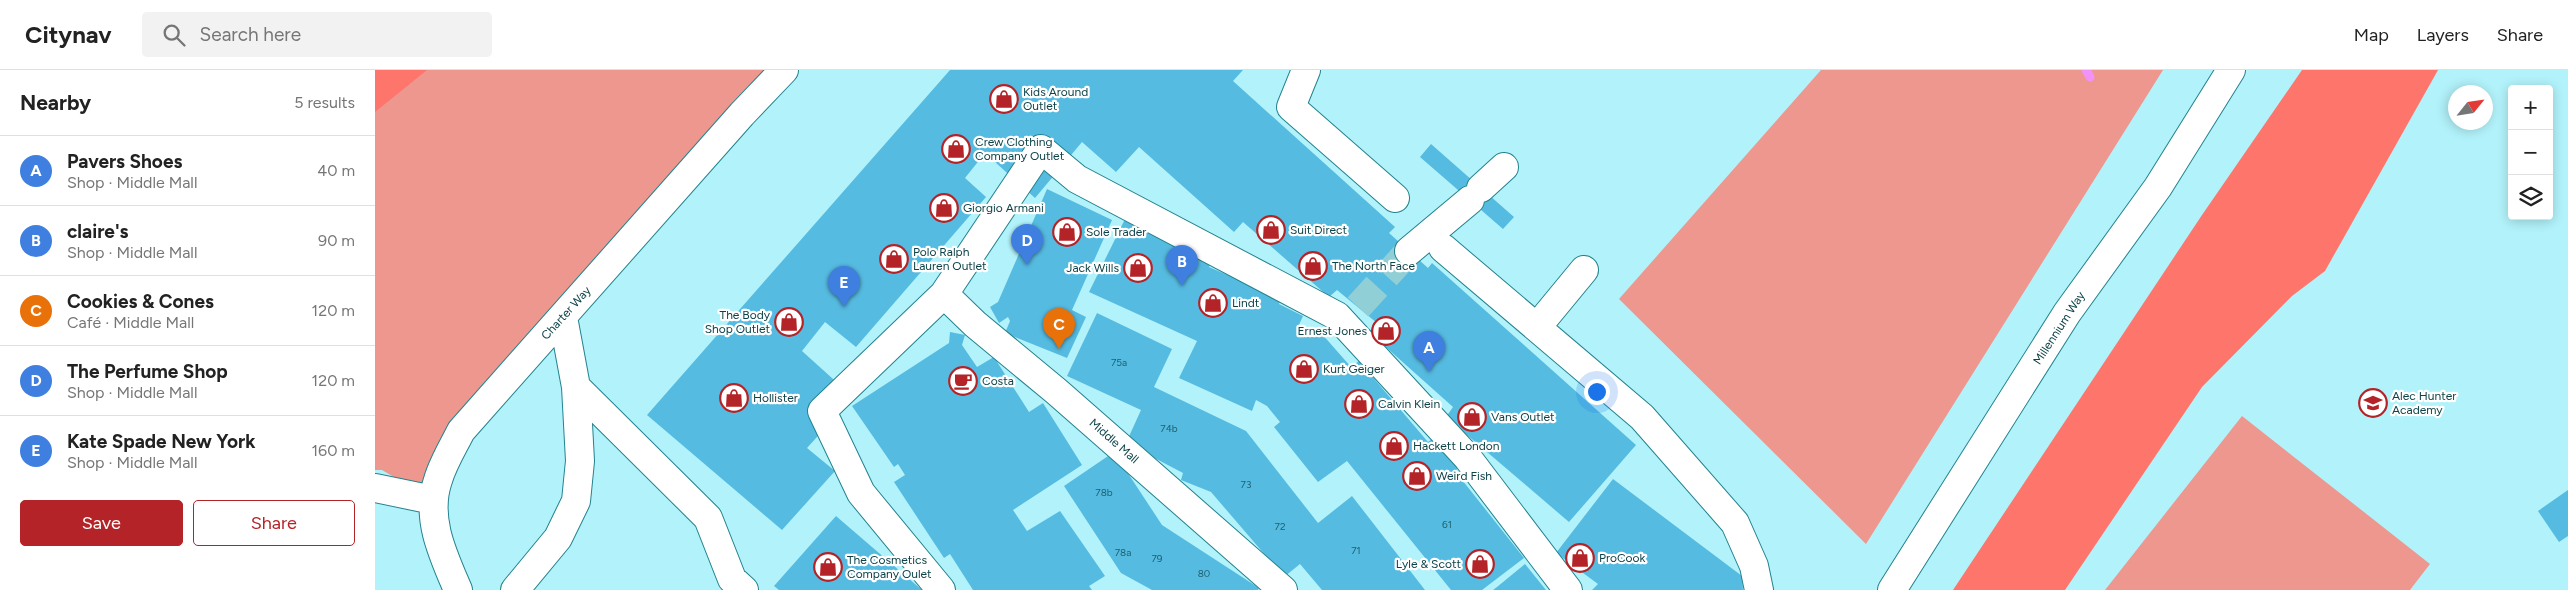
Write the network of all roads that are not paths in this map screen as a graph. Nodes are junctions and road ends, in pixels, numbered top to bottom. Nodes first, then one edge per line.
1 (784, 70) edge
2 (1306, 70) edge
3 (2231, 70) edge
4 (1504, 167) dead end
5 (1395, 198) dead end
6 (1443, 248) dead end
7 (1409, 251) tunnel mouth
8 (1584, 270) dead end
9 (944, 294) junction
10 (563, 317) junction
11 (1537, 327) junction
12 (576, 387) junction
13 (375, 488) edge
14 (433, 500) junction
15 (458, 590) edge
16 (515, 590) edge
17 (744, 590) edge
18 (941, 590) edge
19 (1283, 590) edge
20 (1568, 590) edge
21 (1759, 590) edge
22 (1892, 590) edge

1 - 10 street, Charter Way
2 - 5 street
3 - 22 street, Millennium Way
4 - 7 street
6 - 11 street
8 - 11 street
9 - 18 street
9 - 19 street, Middle Mall
9 - 20 street
10 - 12 street
10 - 14 street, Charter Way
11 - 21 street
12 - 16 street
12 - 17 street
13 - 14 street
14 - 15 street, Charter Way

